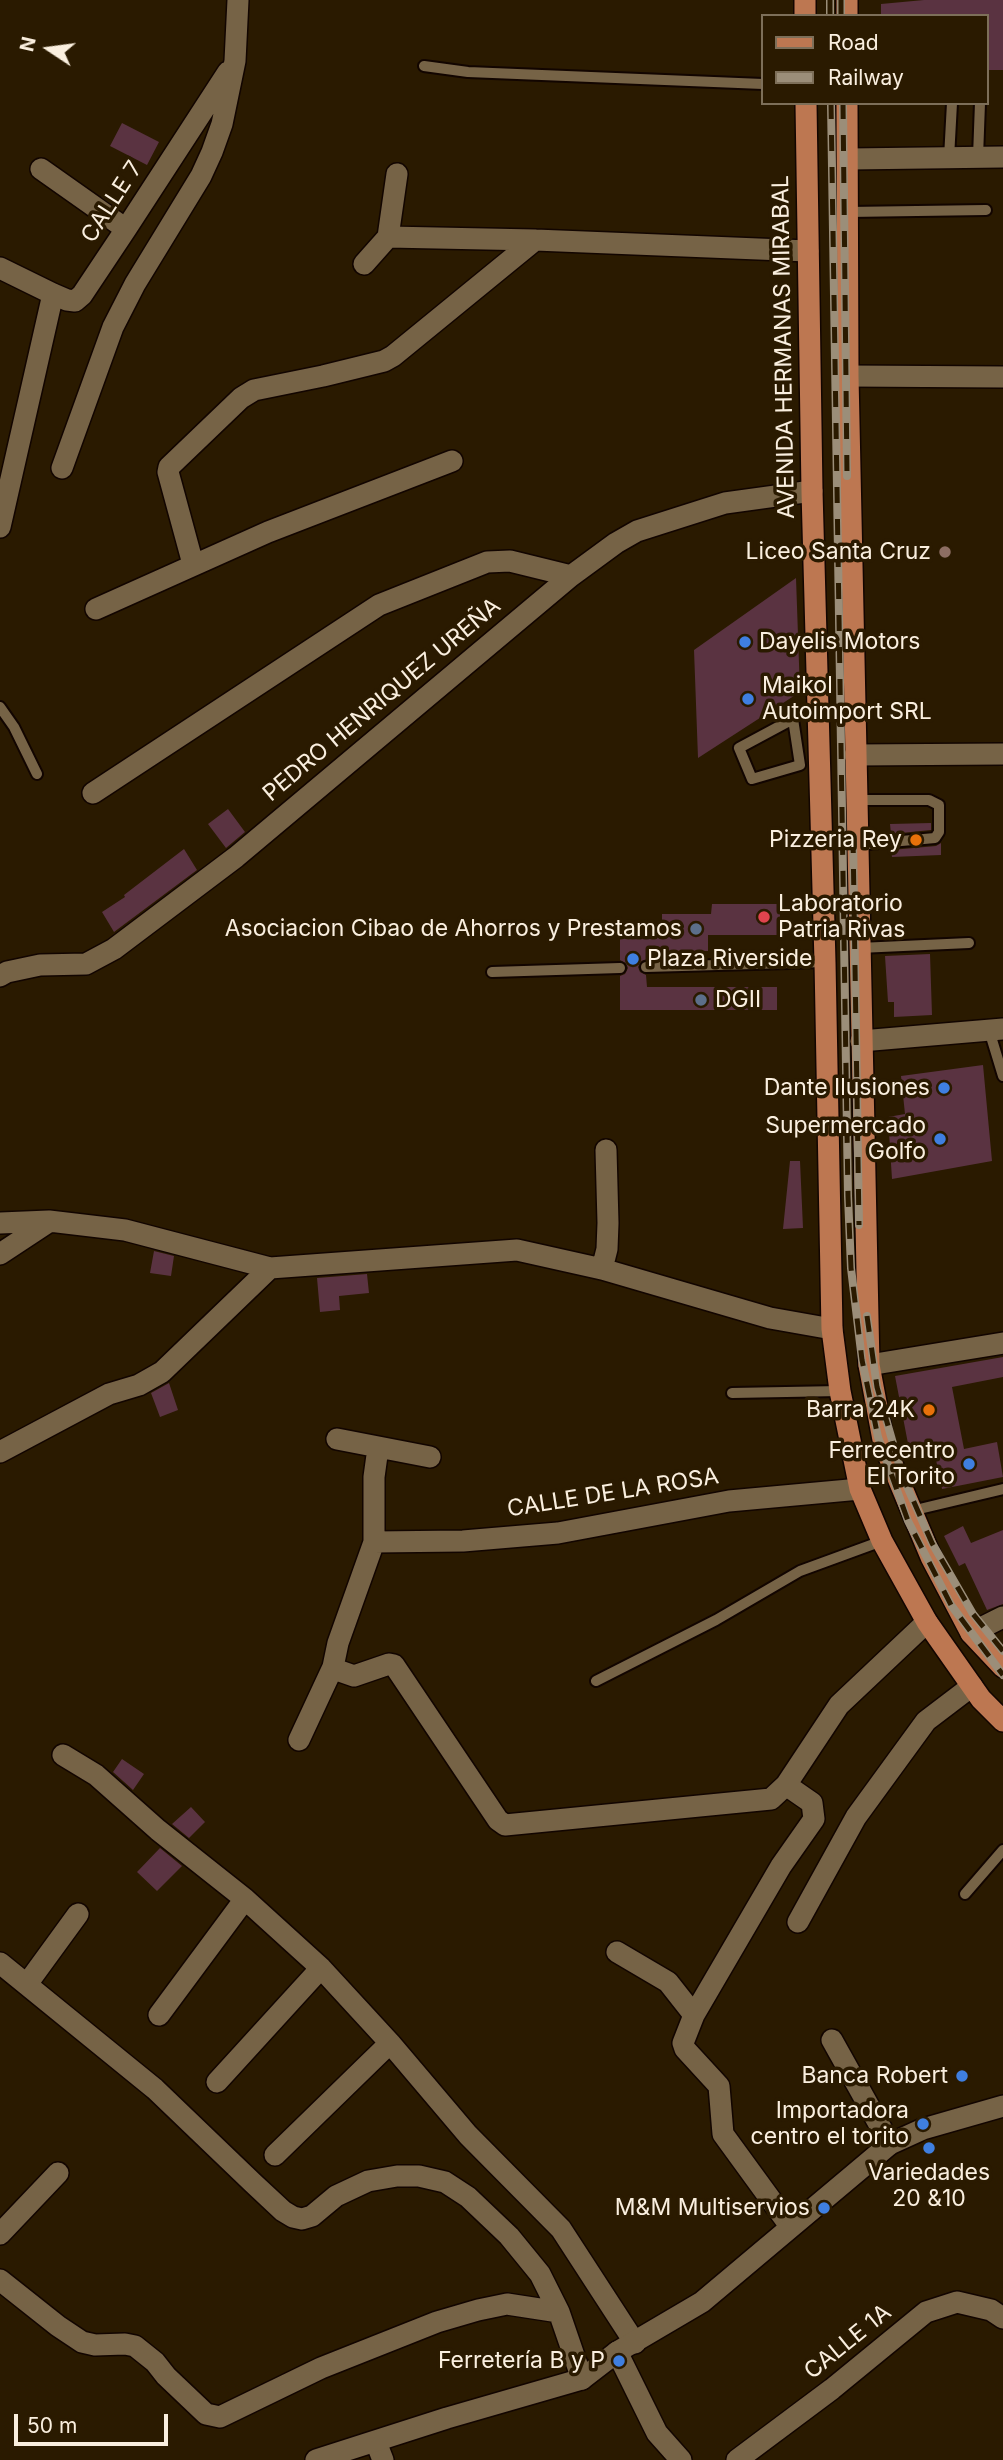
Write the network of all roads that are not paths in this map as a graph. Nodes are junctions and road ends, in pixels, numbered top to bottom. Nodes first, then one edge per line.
1 (238, 0) edge
2 (235, 61) junction
3 (424, 66) dead end
4 (762, 84) edge
5 (806, 105) edge
6 (848, 105) edge
7 (952, 105) edge
8 (980, 105) edge
9 (978, 157) junction
10 (1003, 157) edge
11 (949, 158) junction
12 (849, 159) junction
13 (41, 169) dead end
14 (397, 174) dead end
15 (986, 210) dead end
16 (848, 212) junction
17 (127, 229) junction
18 (388, 237) junction
19 (535, 240) junction
20 (808, 251) junction
21 (364, 264) dead end
22 (0, 268) edge
23 (53, 294) junction
24 (848, 376) junction
25 (1003, 377) edge
26 (452, 461) dead end
27 (62, 468) dead end
28 (812, 491) junction
29 (0, 527) edge
30 (193, 564) junction
31 (571, 576) junction
32 (96, 609) dead end
33 (0, 707) edge
34 (820, 750) junction
35 (798, 752) junction
36 (1003, 754) edge
37 (855, 755) junction
38 (37, 774) dead end
39 (93, 793) dead end
40 (856, 800) junction
41 (857, 845) junction
42 (969, 943) dead end
43 (859, 947) junction
44 (825, 962) junction
45 (646, 967) dead end
46 (620, 968) dead end
47 (492, 972) dead end
48 (0, 976) edge
49 (996, 1029) edge
50 (861, 1041) junction
51 (1003, 1076) edge
52 (606, 1150) dead end
53 (49, 1222) junction
54 (0, 1223) edge
55 (0, 1254) edge
56 (270, 1268) junction
57 (602, 1269) junction
58 (832, 1329) junction
59 (1003, 1343) edge
60 (869, 1365) junction
61 (840, 1391) junction
62 (732, 1393) dead end
63 (337, 1439) dead end
64 (378, 1448) junction
65 (0, 1452) edge
66 (430, 1457) dead end
67 (860, 1489) junction
68 (1003, 1489) edge
69 (911, 1511) junction
70 (882, 1541) junction
71 (374, 1542) junction
72 (1003, 1617) edge
73 (927, 1622) junction
74 (971, 1633) junction
75 (333, 1667) junction
76 (1003, 1667) edge
77 (596, 1681) dead end
78 (972, 1686) junction
79 (1003, 1721) edge
80 (299, 1740) dead end
81 (63, 1755) dead end
82 (786, 1785) junction
83 (1003, 1850) edge
84 (965, 1894) dead end
85 (244, 1899) junction
86 (78, 1914) dead end
87 (798, 1922) dead end
88 (618, 1952) dead end
89 (0, 1963) edge
90 (321, 1968) junction
91 (27, 1984) junction
92 (159, 2015) dead end
93 (694, 2015) junction
94 (832, 2040) dead end
95 (390, 2043) junction
96 (217, 2082) dead end
97 (1003, 2106) edge
98 (890, 2144) junction
99 (275, 2155) dead end
100 (58, 2173) dead end
101 (790, 2226) junction
102 (0, 2234) edge
103 (0, 2280) edge
104 (559, 2312) junction
105 (1003, 2318) edge
106 (626, 2348) junction
107 (582, 2379) junction
108 (379, 2451) edge
109 (316, 2460) edge
110 (681, 2460) edge
111 (737, 2460) edge

1 - 2 street
2 - 17 street, CALLE 7
2 - 27 street
3 - 4 lane
5 - 20 main road, AVENIDA HERMANAS MIRABAL
6 - 12 main road
7 - 11 lane
8 - 9 lane
9 - 10 street
9 - 11 street
11 - 12 street
12 - 16 main road
13 - 17 street
14 - 18 street
15 - 16 lane
16 - 24 main road
17 - 23 street, CALLE 7
18 - 19 street
18 - 21 street
19 - 20 street
19 - 30 street
20 - 28 main road, AVENIDA HERMANAS MIRABAL
22 - 23 street, CALLE 7
23 - 29 street
24 - 25 street
24 - 37 main road
26 - 30 street
28 - 31 street, PEDRO HENRIQUEZ UREÑA
28 - 34 main road, AVENIDA HERMANAS MIRABAL
30 - 32 street
31 - 39 street
31 - 48 street, PEDRO HENRIQUEZ UREÑA
33 - 38 lane
34 - 35 lane
34 - 44 main road, AVENIDA HERMANAS MIRABAL
35 - 35 lane
36 - 37 street
37 - 40 main road
40 - 41 main road
40 - 41 lane
41 - 43 main road
42 - 43 lane
43 - 50 main road
44 - 45 lane
44 - 58 main road, AVENIDA HERMANAS MIRABAL
46 - 47 lane
49 - 50 street
49 - 51 lane
50 - 60 main road
52 - 57 street
53 - 54 street
53 - 55 street
53 - 56 street
56 - 57 street
56 - 65 street
57 - 58 street
58 - 61 main road, AVENIDA HERMANAS MIRABAL
59 - 60 street
60 - 69 main road
61 - 62 lane
61 - 67 main road, AVENIDA HERMANAS MIRABAL
63 - 64 street
64 - 66 street
64 - 71 street
67 - 70 main road, AVENIDA HERMANAS MIRABAL
67 - 71 street, CALLE DE LA ROSA
68 - 69 lane
69 - 74 main road
70 - 73 main road, AVENIDA HERMANAS MIRABAL
70 - 77 lane
71 - 75 street
72 - 74 street
73 - 78 main road, AVENIDA HERMANAS MIRABAL
73 - 82 street
74 - 76 main road
75 - 80 street
75 - 82 street
78 - 79 main road, AVENIDA HERMANAS MIRABAL
78 - 87 street
81 - 85 street
82 - 93 street
83 - 84 lane
85 - 90 street
85 - 92 street
86 - 91 street
88 - 93 street
89 - 91 street
90 - 95 street
90 - 96 street
91 - 104 street
93 - 101 street
94 - 98 street
95 - 99 street
95 - 106 street
97 - 98 street
98 - 101 street
100 - 102 street
101 - 106 street
103 - 104 street
104 - 107 street
105 - 111 street, CALLE 1A
106 - 107 street
106 - 110 street
107 - 108 street
108 - 109 street

